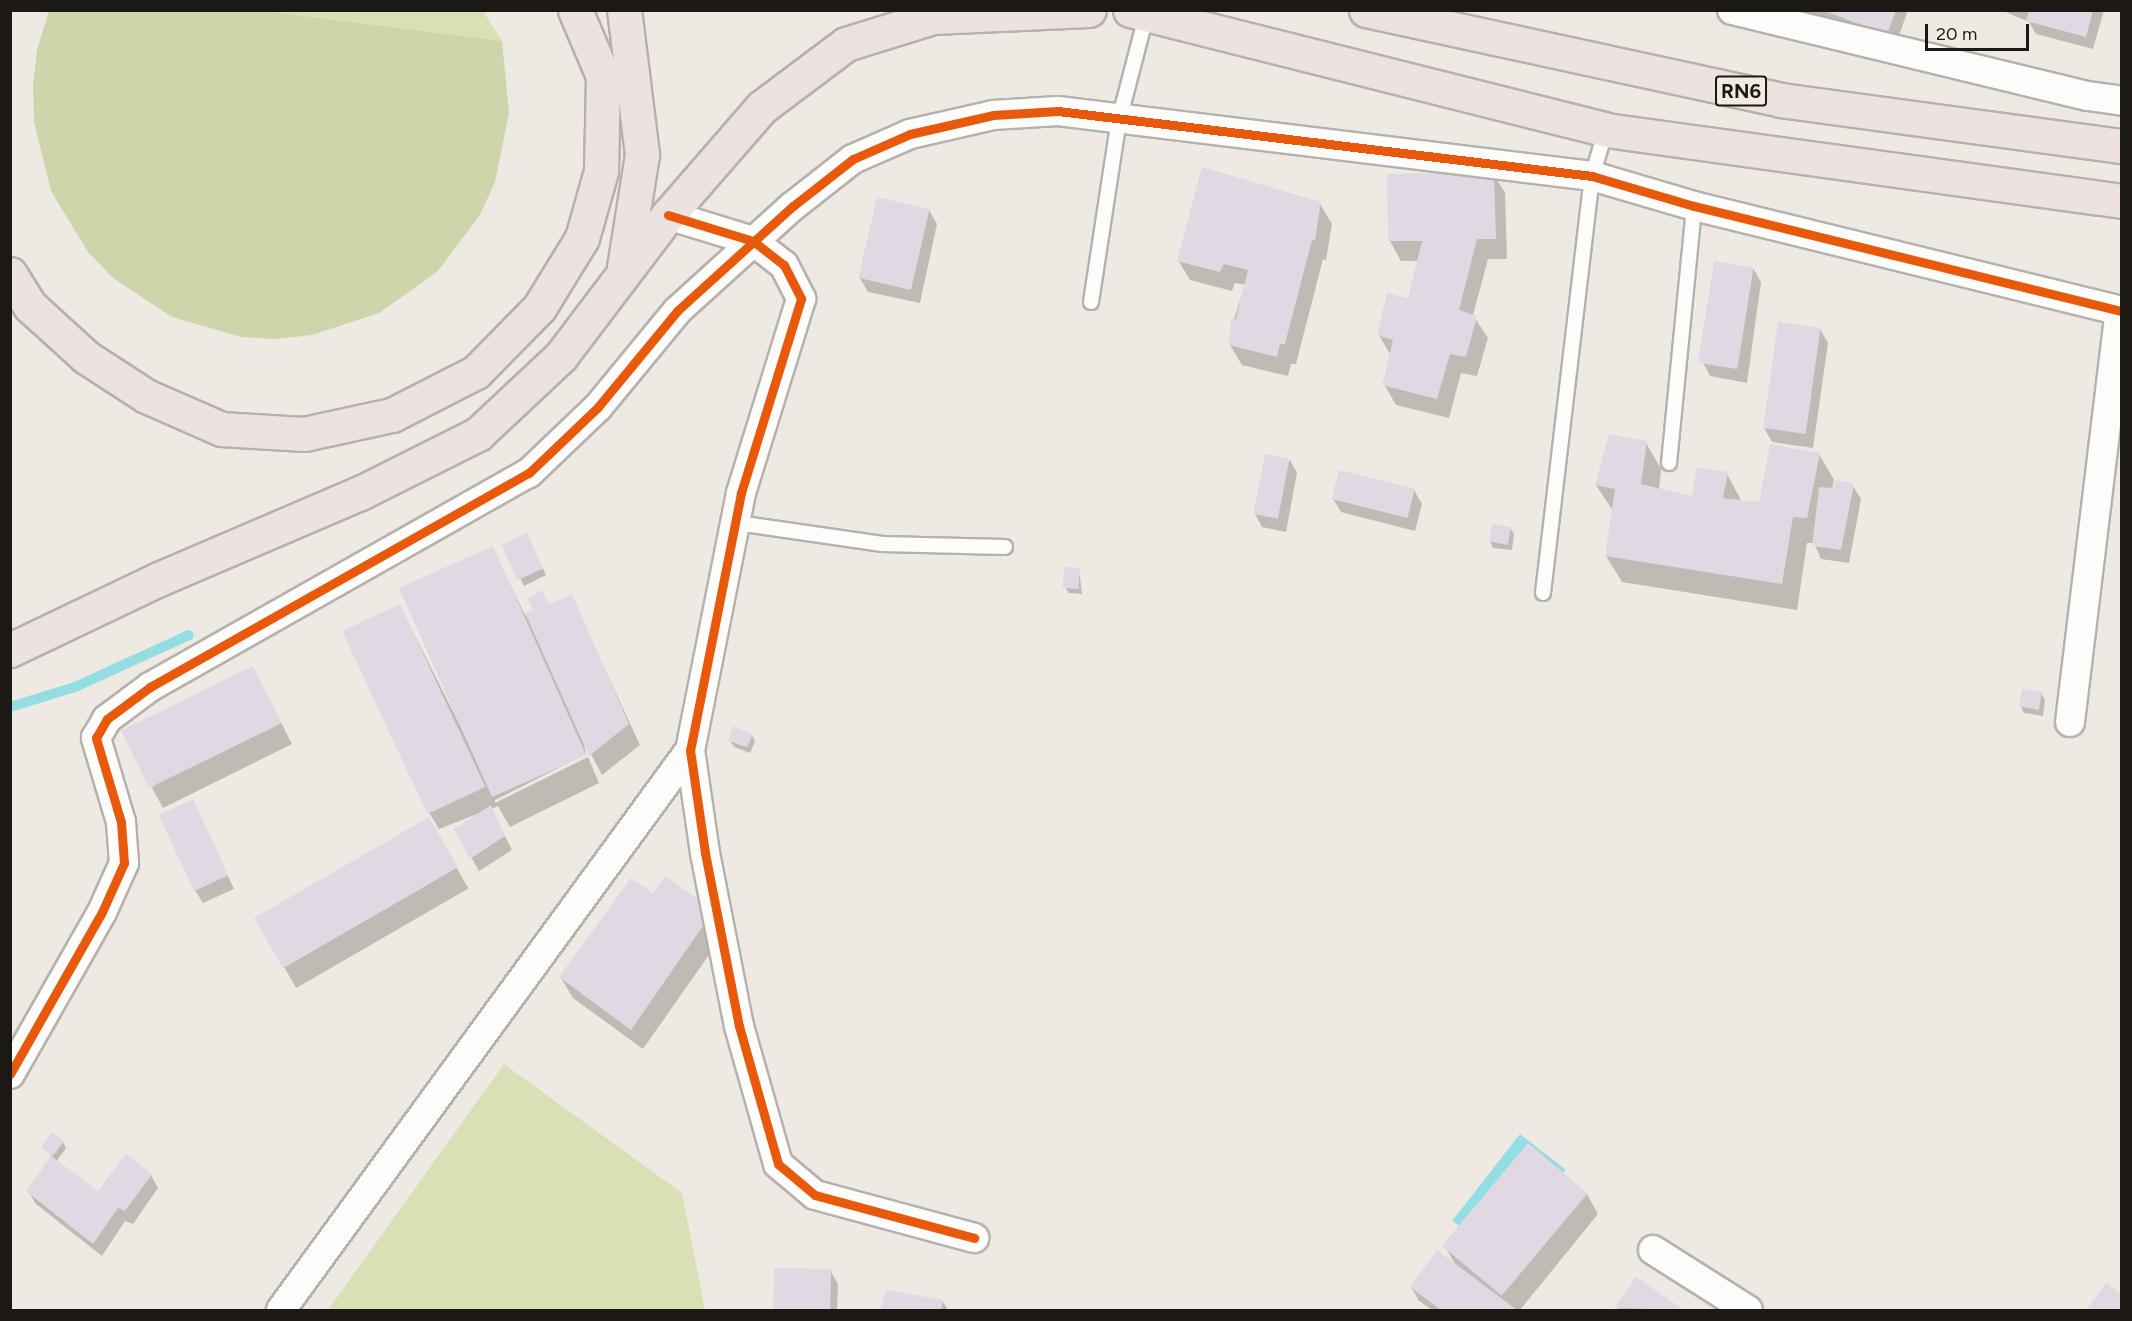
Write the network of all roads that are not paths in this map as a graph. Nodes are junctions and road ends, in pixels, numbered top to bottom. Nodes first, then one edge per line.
1 (575, 10) edge
2 (624, 10) edge
3 (1089, 10) edge
4 (1366, 10) edge
5 (1732, 10) edge
6 (1138, 13) edge
7 (2121, 101) edge
8 (1119, 120) junction
9 (1606, 130) junction
10 (2121, 146) edge
11 (1592, 176) junction
12 (2121, 201) edge
13 (1694, 206) junction
14 (668, 215) junction
15 (753, 241) junction
16 (624, 269) junction
17 (10, 274) edge
18 (1091, 302) dead end
19 (2121, 311) edge
20 (1669, 463) dead end
21 (737, 523) junction
22 (1005, 547) dead end
23 (1543, 593) dead end
24 (10, 650) edge
25 (2070, 722) dead end
26 (690, 750) junction
27 (10, 1074) edge
28 (974, 1238) dead end
29 (1653, 1250) dead end
30 (281, 1311) edge
31 (1748, 1311) edge

1 - 17 highway
2 - 16 highway
3 - 14 highway
4 - 10 highway, RN6
5 - 7 street
6 - 8 lane
6 - 9 highway
8 - 11 street
8 - 15 street
8 - 18 lane
9 - 11 lane
9 - 12 highway
11 - 13 street
11 - 23 lane
13 - 19 street
13 - 20 lane
14 - 15 street
14 - 16 highway
15 - 21 street
15 - 27 street
16 - 24 highway
19 - 25 street
21 - 22 lane
21 - 26 street
26 - 28 street
26 - 30 street
29 - 31 street

